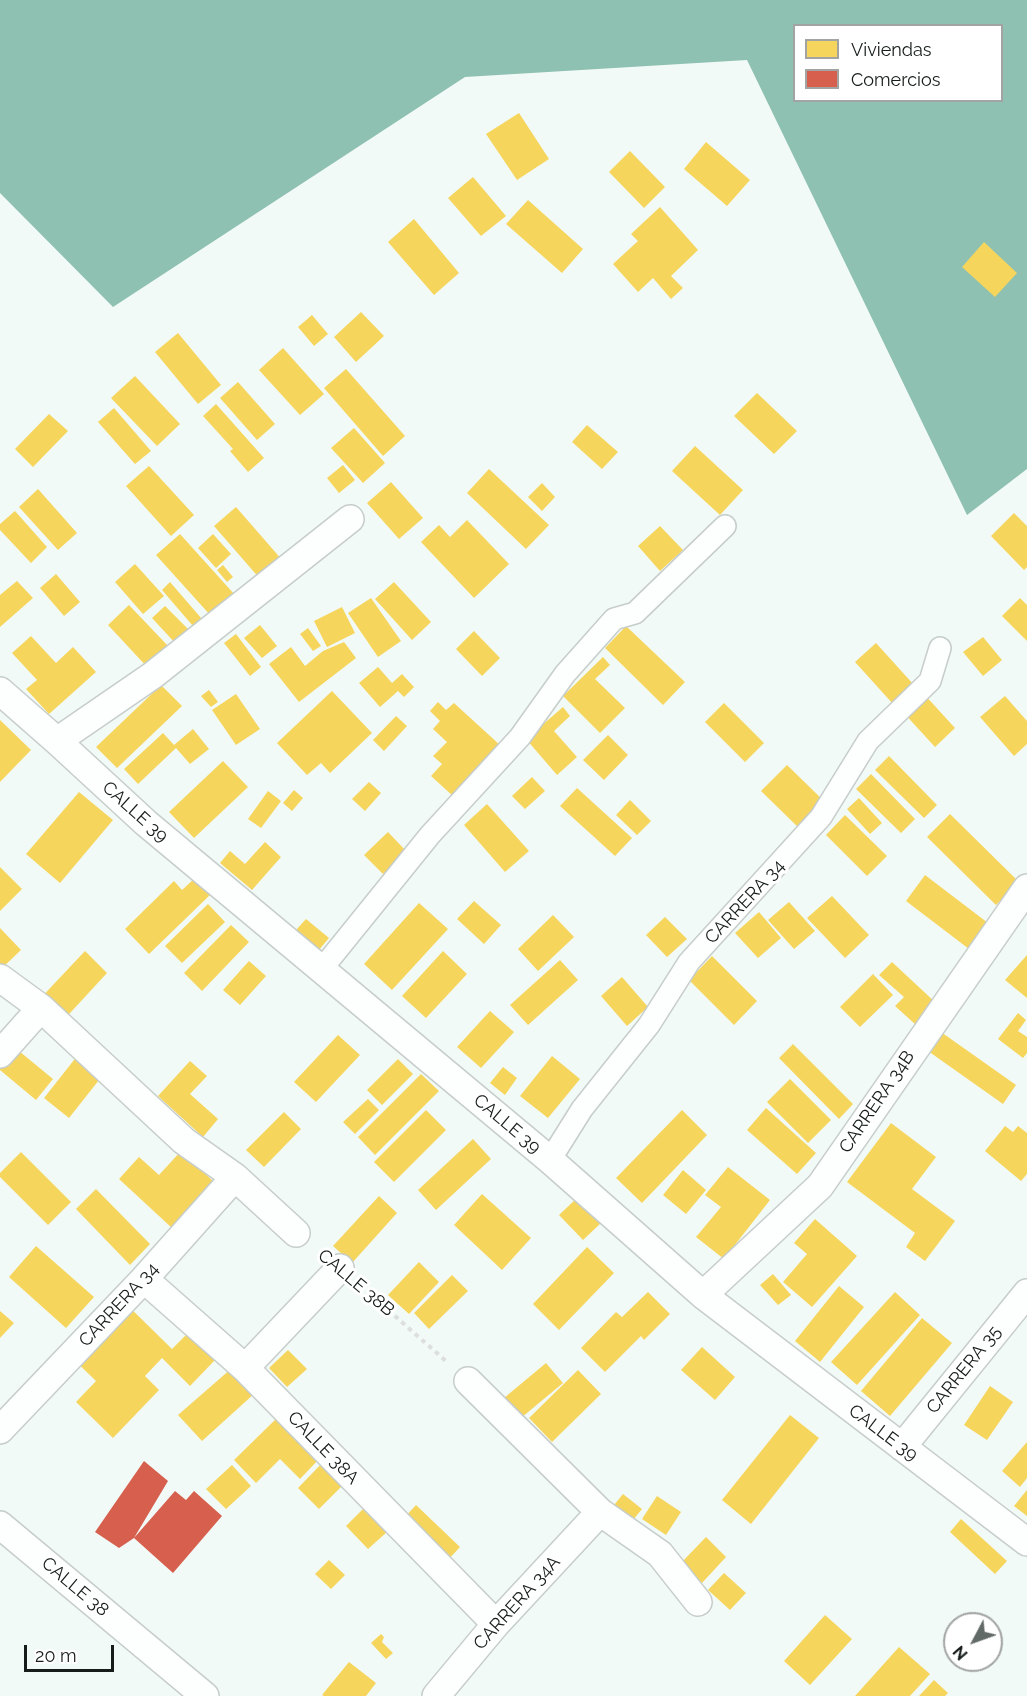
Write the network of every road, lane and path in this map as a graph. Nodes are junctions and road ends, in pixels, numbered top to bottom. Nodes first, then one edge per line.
1 (350, 519) dead end
2 (725, 526) dead end
3 (940, 648) dead end
4 (0, 691) edge
5 (57, 741) junction
6 (1027, 888) edge
7 (321, 970) junction
8 (0, 978) edge
9 (41, 1008) junction
10 (0, 1054) edge
11 (550, 1160) junction
12 (235, 1177) junction
13 (296, 1233) dead end
14 (340, 1268) joint
15 (144, 1279) junction
16 (1027, 1293) edge
17 (703, 1295) junction
18 (244, 1368) junction
19 (468, 1381) joint
20 (0, 1430) edge
21 (902, 1447) junction
22 (600, 1512) junction
23 (0, 1525) edge
24 (1027, 1542) edge
25 (698, 1602) dead end
26 (496, 1624) junction
27 (205, 1696) edge
28 (436, 1696) edge

1 - 5 street
2 - 7 street
3 - 11 street, CARRERA 34
4 - 5 street, CALLE 39
5 - 7 street, CALLE 39
6 - 17 street, CARRERA 34B
7 - 11 street, CALLE 39
8 - 9 street
9 - 10 street
9 - 12 street
11 - 17 street, CALLE 39
12 - 13 street
12 - 15 street, CARRERA 34
14 - 18 street
14 - 19 path, CALLE 38B
15 - 18 street, CALLE 38A
15 - 20 street, CARRERA 34
16 - 21 street, CARRERA 35
17 - 21 street, CALLE 39
18 - 26 street, CALLE 38A
19 - 22 street
21 - 24 street, CALLE 39
22 - 25 street
22 - 26 street, CARRERA 34A
23 - 27 street, CALLE 38
26 - 28 street, CARRERA 34A

